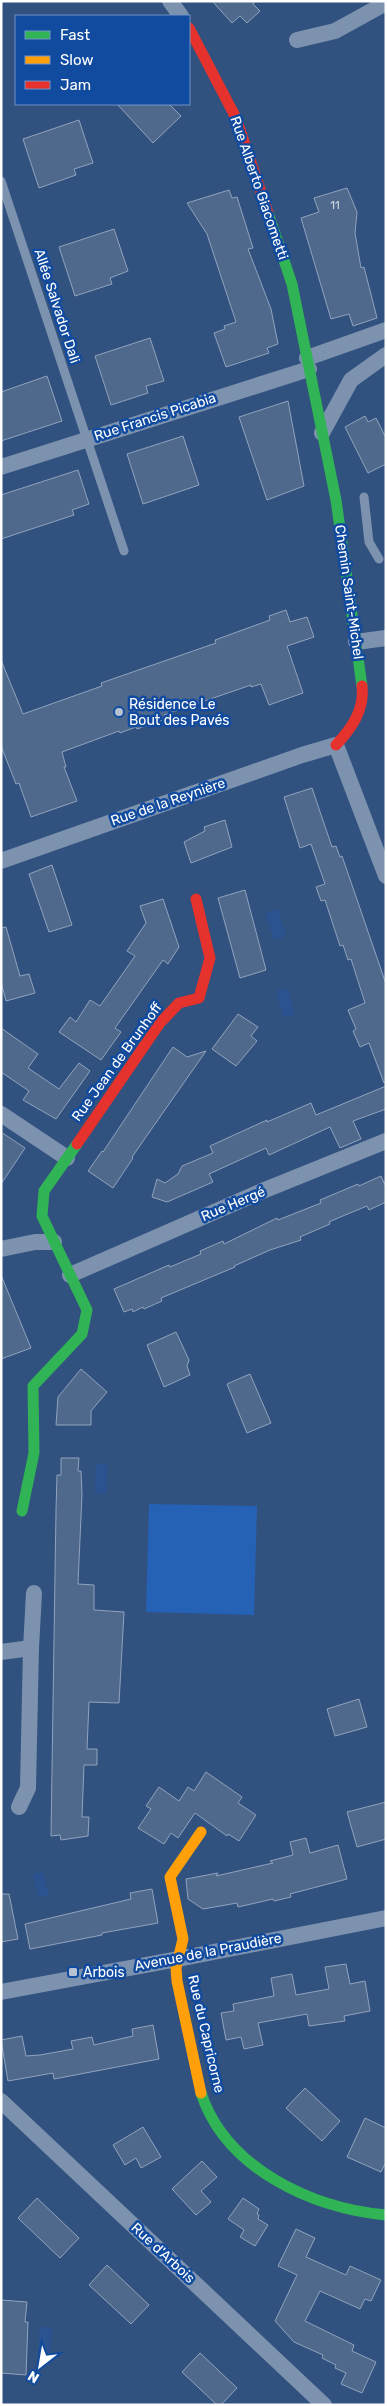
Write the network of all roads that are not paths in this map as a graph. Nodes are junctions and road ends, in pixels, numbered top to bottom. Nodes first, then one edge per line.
1 (170, 1) edge
2 (386, 3) edge
3 (180, 15) edge
4 (190, 30) edge
5 (297, 40) dead end
6 (1, 181) edge
7 (386, 330) edge
8 (386, 355) edge
9 (308, 363) junction
10 (322, 433) junction
11 (87, 439) junction
12 (1, 467) edge
13 (364, 497) dead end
14 (124, 551) dead end
15 (379, 559) dead end
16 (386, 638) edge
17 (356, 642) junction
18 (336, 745) junction
19 (1, 861) edge
20 (386, 876) edge
21 (196, 899) dead end
22 (1, 1114) edge
23 (386, 1141) edge
24 (67, 1158) junction
25 (54, 1242) junction
26 (1, 1249) edge
27 (76, 1272) junction
28 (22, 1511) dead end
29 (34, 1593) dead end
30 (31, 1648) junction
31 (1, 1652) edge
32 (19, 1808) dead end
33 (201, 1832) dead end
34 (386, 1918) edge
35 (178, 1960) junction
36 (1, 1992) edge
37 (1, 2102) edge
38 (386, 2215) edge
39 (324, 2405) edge

1 - 3 street
2 - 5 street
4 - 9 street, Rue Alberto Giacometti
6 - 11 lane, Allée Salvador Dali
7 - 9 street
8 - 10 street
9 - 10 street, Chemin Saint-Michel
9 - 11 street, Rue Francis Picabia
10 - 17 street, Chemin Saint-Michel
11 - 12 street, Rue Francis Picabia
11 - 14 lane, Allée Salvador Dali
13 - 15 lane
16 - 17 street
17 - 18 street, Chemin Saint-Michel
18 - 19 street, Rue de la Reynière
18 - 20 street
21 - 24 street, Rue Jean de Brunhoff
22 - 24 street
23 - 27 street, Rue Hergé
24 - 25 street, Rue Jean de Brunhoff
25 - 26 street
25 - 27 street
27 - 28 street
29 - 30 street
30 - 31 street
30 - 32 street
33 - 35 street, Rue du Capricorne
34 - 35 street, Avenue de la Praudière
35 - 36 street, Avenue de la Praudière
35 - 38 street, Rue du Capricorne
37 - 39 street, Rue d'Arbois

